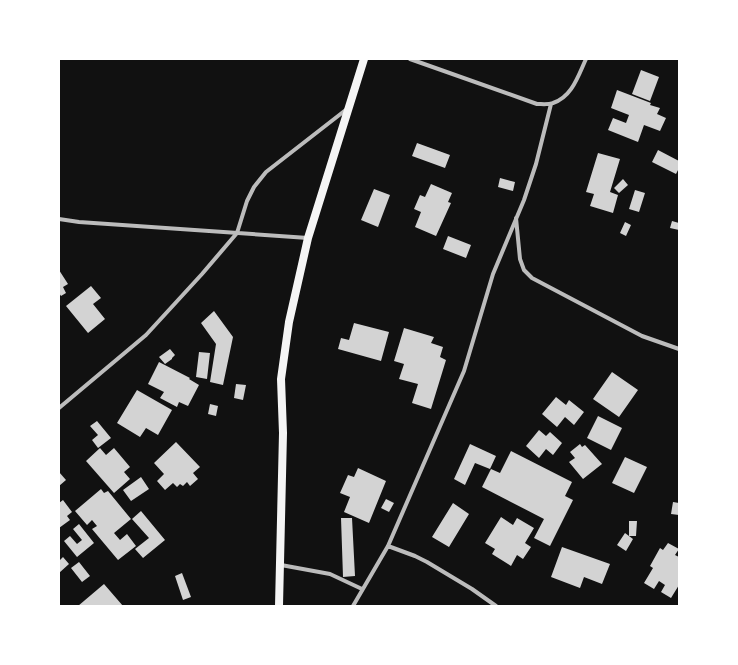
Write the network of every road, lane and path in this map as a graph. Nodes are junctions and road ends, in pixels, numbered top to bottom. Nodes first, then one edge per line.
1 (364, 59) edge
2 (410, 59) edge
3 (586, 59) edge
4 (551, 104) junction
5 (348, 108) junction
6 (516, 217) junction
7 (59, 219) edge
8 (237, 233) junction
9 (308, 238) junction
10 (679, 349) edge
11 (59, 408) edge
12 (388, 546) junction
13 (281, 565) junction
14 (362, 589) junction
15 (279, 606) edge
16 (353, 606) edge
17 (496, 606) edge

1 - 5 main road
2 - 4 street
3 - 4 street
4 - 6 street
5 - 8 street
5 - 9 main road
6 - 10 street
6 - 12 street
7 - 8 street
8 - 9 street
8 - 11 street
9 - 13 main road
12 - 14 street
12 - 17 street
13 - 14 street
13 - 15 main road
14 - 16 street

